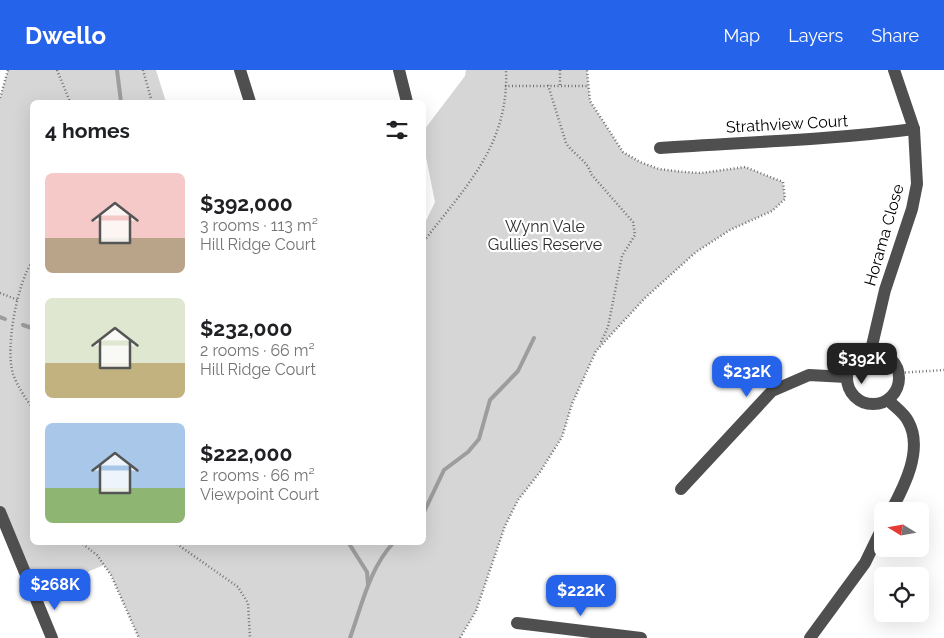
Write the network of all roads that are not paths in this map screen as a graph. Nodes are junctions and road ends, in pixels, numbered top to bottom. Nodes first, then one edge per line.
1 (240, 70) edge
2 (399, 70) edge
3 (894, 70) edge
4 (249, 100) edge
5 (406, 100) edge
6 (914, 129) junction
7 (660, 148) dead end
8 (871, 350) junction
9 (846, 377) junction
10 (889, 401) junction
11 (681, 489) dead end
12 (897, 502) edge
13 (0, 512) edge
14 (874, 544) edge
15 (517, 623) dead end
16 (52, 638) edge
17 (641, 638) edge
18 (810, 638) edge

1 - 4 street
2 - 5 street
3 - 6 street, Horama Close
6 - 7 street, Strathview Court
6 - 8 street, Horama Close
8 - 9 street
8 - 10 street
9 - 10 street
9 - 11 street
10 - 12 street
13 - 16 street
14 - 18 street
15 - 17 street

